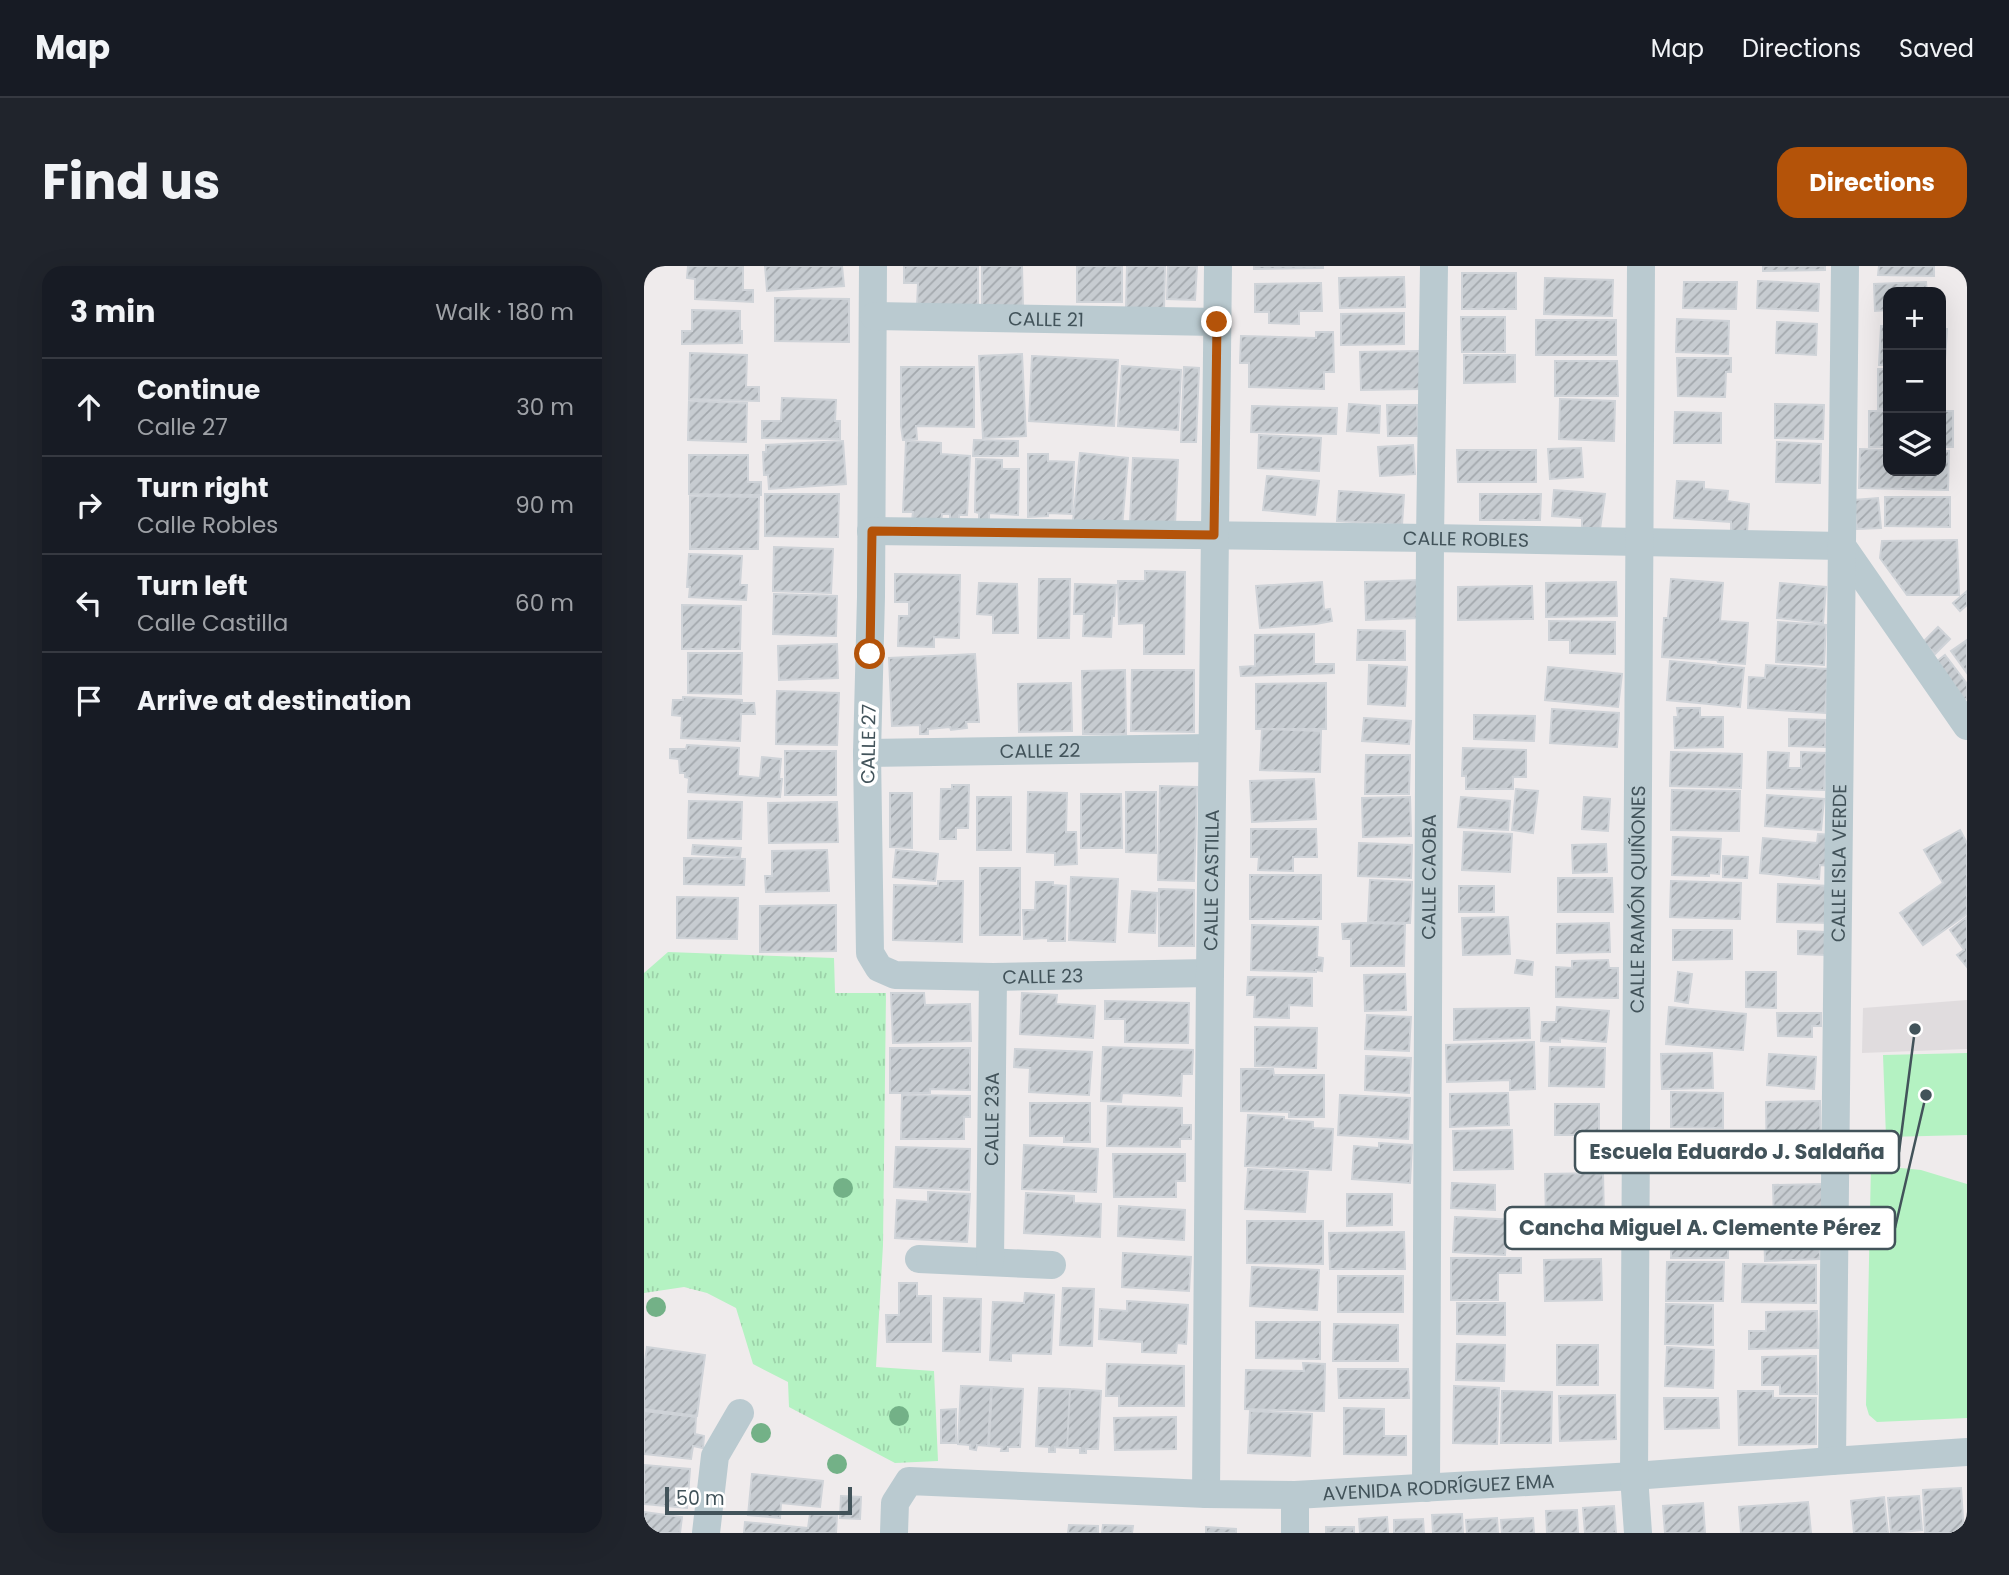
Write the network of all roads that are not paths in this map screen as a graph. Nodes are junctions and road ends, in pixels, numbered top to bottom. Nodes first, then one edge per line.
1 (873, 266) edge
2 (1218, 266) edge
3 (1434, 266) edge
4 (1641, 266) edge
5 (1845, 266) edge
6 (874, 316) junction
7 (1217, 322) junction
8 (872, 531) junction
9 (1214, 535) junction
10 (1430, 538) junction
11 (1639, 541) junction
12 (1842, 545) junction
13 (1967, 726) edge
14 (1212, 748) junction
15 (867, 753) junction
16 (879, 968) joint
17 (1209, 973) junction
18 (993, 976) junction
19 (919, 1259) dead end
20 (990, 1261) junction
21 (1052, 1265) dead end
22 (740, 1413) dead end
23 (1967, 1452) edge
24 (1832, 1461) junction
25 (1634, 1476) junction
26 (1426, 1488) junction
27 (1206, 1494) junction
28 (1296, 1495) junction
29 (706, 1533) edge
30 (894, 1533) edge
31 (1295, 1533) edge
32 (1637, 1533) edge

1 - 6 street, CALLE 27
2 - 7 street, CALLE CASTILLA
3 - 10 street, CALLE CAOBA
4 - 11 street, CALLE RAMÓN QUIÑONES
5 - 12 street, CALLE ISLA VERDE
6 - 7 street, CALLE 21
6 - 8 street, CALLE 27
7 - 9 street, CALLE CASTILLA
8 - 9 street, CALLE ROBLES
8 - 15 street, CALLE 27
9 - 10 street, CALLE ROBLES
9 - 14 street, CALLE CASTILLA
10 - 11 street, CALLE ROBLES
10 - 26 street, CALLE CAOBA
11 - 12 street, CALLE ROBLES
11 - 25 street, CALLE RAMÓN QUIÑONES
12 - 13 street
12 - 24 street, CALLE ISLA VERDE
14 - 15 street, CALLE 22
14 - 17 street, CALLE CASTILLA
15 - 16 street, CALLE 27
16 - 18 street, CALLE 23
17 - 18 street, CALLE 23
17 - 27 street, CALLE CASTILLA
18 - 20 street, CALLE 23A
19 - 20 street
20 - 21 street
22 - 29 street
23 - 24 street, AVENIDA RODRÍGUEZ EMA
24 - 25 street, AVENIDA RODRÍGUEZ EMA
25 - 26 street, AVENIDA RODRÍGUEZ EMA
25 - 32 street, CALLE RAMÓN QUIÑONES
26 - 28 street, AVENIDA RODRÍGUEZ EMA
27 - 28 street, AVENIDA RODRÍGUEZ EMA
27 - 30 street, AVENIDA RODRÍGUEZ EMA
28 - 31 street

